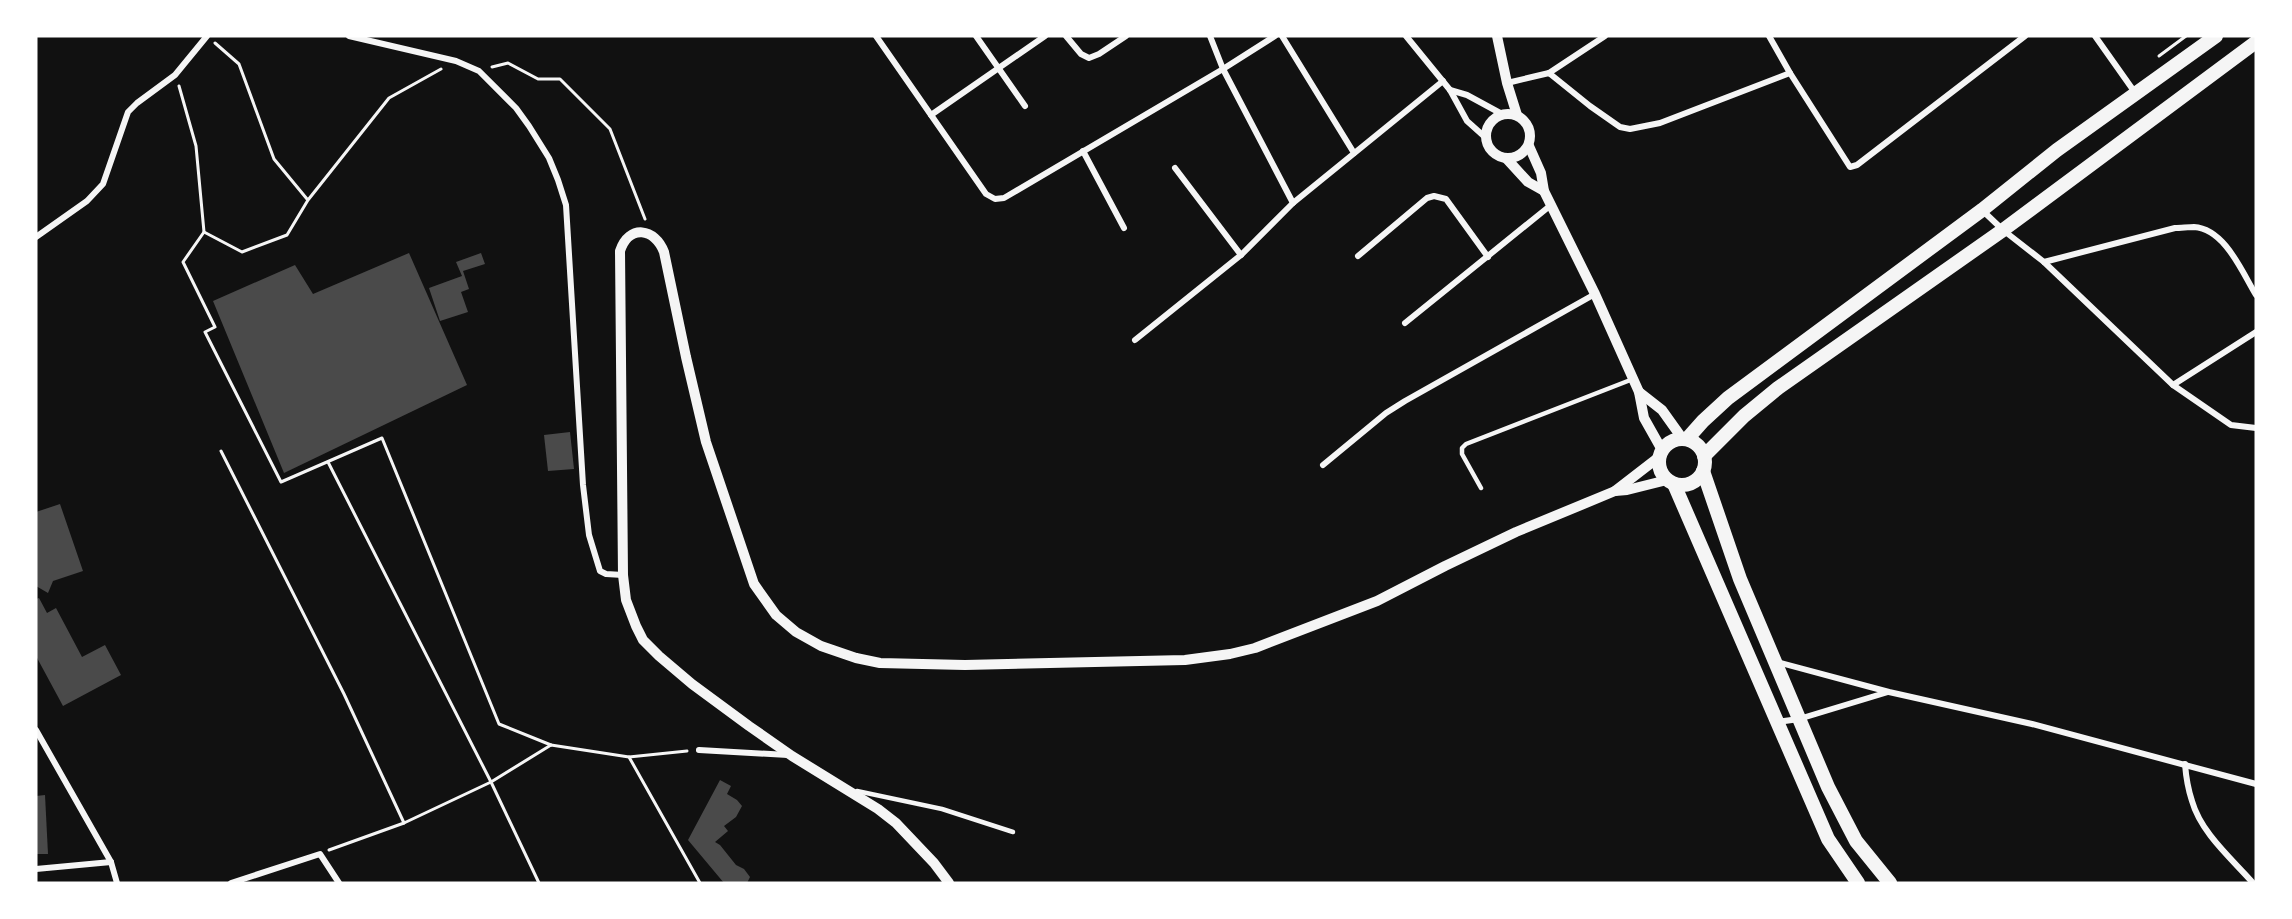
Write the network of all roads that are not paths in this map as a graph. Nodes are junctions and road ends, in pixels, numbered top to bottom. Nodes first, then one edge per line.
1 (207, 36) edge
2 (349, 36) edge
3 (876, 36) edge
4 (976, 36) edge
5 (1045, 36) edge
6 (1066, 36) edge
7 (1126, 36) edge
8 (1210, 36) edge
9 (1275, 36) edge
10 (1282, 36) edge
11 (1406, 36) edge
12 (1497, 36) edge
13 (1605, 36) edge
14 (1769, 36) edge
15 (2025, 36) edge
16 (2095, 36) edge
17 (2216, 36) edge
18 (2256, 42) edge
19 (998, 68) junction
20 (1223, 69) junction
21 (1550, 73) junction
22 (1790, 73) junction
23 (1443, 81) junction
24 (1507, 83) junction
25 (1450, 90) junction
26 (2136, 94) junction
27 (1025, 106) dead end
28 (1502, 114) junction
29 (931, 115) junction
30 (1517, 115) junction
31 (1486, 138) junction
32 (1528, 146) junction
33 (1083, 151) junction
34 (1354, 153) junction
35 (1506, 158) junction
36 (1175, 168) dead end
37 (1544, 191) junction
38 (1293, 203) junction
39 (1552, 205) junction
40 (1982, 210) junction
41 (1124, 228) dead end
42 (2003, 230) junction
43 (36, 237) edge
44 (1242, 255) junction
45 (1358, 256) dead end
46 (1488, 256) junction
47 (2044, 262) junction
48 (1595, 294) junction
49 (2256, 296) edge
50 (1405, 322) dead end
51 (2256, 332) edge
52 (1135, 340) dead end
53 (1633, 379) junction
54 (2173, 384) junction
55 (1639, 392) junction
56 (2256, 428) edge
57 (1684, 439) junction
58 (1660, 453) junction
59 (1704, 456) junction
60 (1323, 465) dead end
61 (1703, 471) junction
62 (1671, 482) junction
63 (1481, 488) dead end
64 (1615, 491) junction
65 (623, 575) junction
66 (1774, 661) junction
67 (1889, 692) junction
68 (1799, 718) junction
69 (1776, 722) junction
70 (36, 730) edge
71 (699, 750) road end
72 (792, 756) junction
73 (2185, 764) junction
74 (2256, 784) edge
75 (848, 789) junction
76 (1013, 832) dead end
77 (111, 862) junction
78 (36, 869) edge
79 (117, 883) edge
80 (231, 883) edge
81 (339, 883) edge
82 (949, 883) edge
83 (1858, 883) edge
84 (1890, 883) edge
85 (2253, 883) edge

1 - 43 street
2 - 65 street
3 - 29 street
4 - 19 street
5 - 19 street
6 - 7 street
8 - 20 street
9 - 20 street
10 - 34 street
11 - 23 street
12 - 24 street
13 - 21 street
14 - 22 street
15 - 22 street
16 - 26 street
17 - 26 main road
18 - 42 main road
19 - 27 street
19 - 29 street
20 - 33 street
20 - 38 street
21 - 22 street
21 - 24 street
23 - 25 street
23 - 34 street
24 - 30 street
25 - 28 street
25 - 31 street
26 - 40 main road
28 - 30 street
28 - 31 street
29 - 33 street
30 - 32 street
31 - 35 street
32 - 35 street
32 - 37 street
33 - 41 street
34 - 38 street
35 - 37 street
36 - 44 street
37 - 39 street
38 - 44 street
39 - 46 street
39 - 48 street
40 - 42 street
40 - 57 main road
42 - 47 street
42 - 59 main road
44 - 52 street
45 - 46 street
46 - 50 street
47 - 49 street
47 - 54 street
48 - 53 street
48 - 60 street
51 - 54 street
53 - 55 street
53 - 63 lane
54 - 56 street
55 - 57 street
55 - 58 street
57 - 58 main road
57 - 59 main road
58 - 62 main road
58 - 64 street
59 - 61 main road
61 - 62 main road
61 - 66 main road
62 - 64 street
62 - 69 main road
64 - 65 street
65 - 72 street
66 - 67 street
66 - 68 main road
67 - 68 street
67 - 73 street
68 - 69 street
68 - 84 main road
69 - 83 main road
70 - 77 street
71 - 72 street
72 - 75 street
73 - 74 street
73 - 85 street
75 - 76 lane
75 - 82 street
77 - 78 street
77 - 79 street
80 - 81 street

